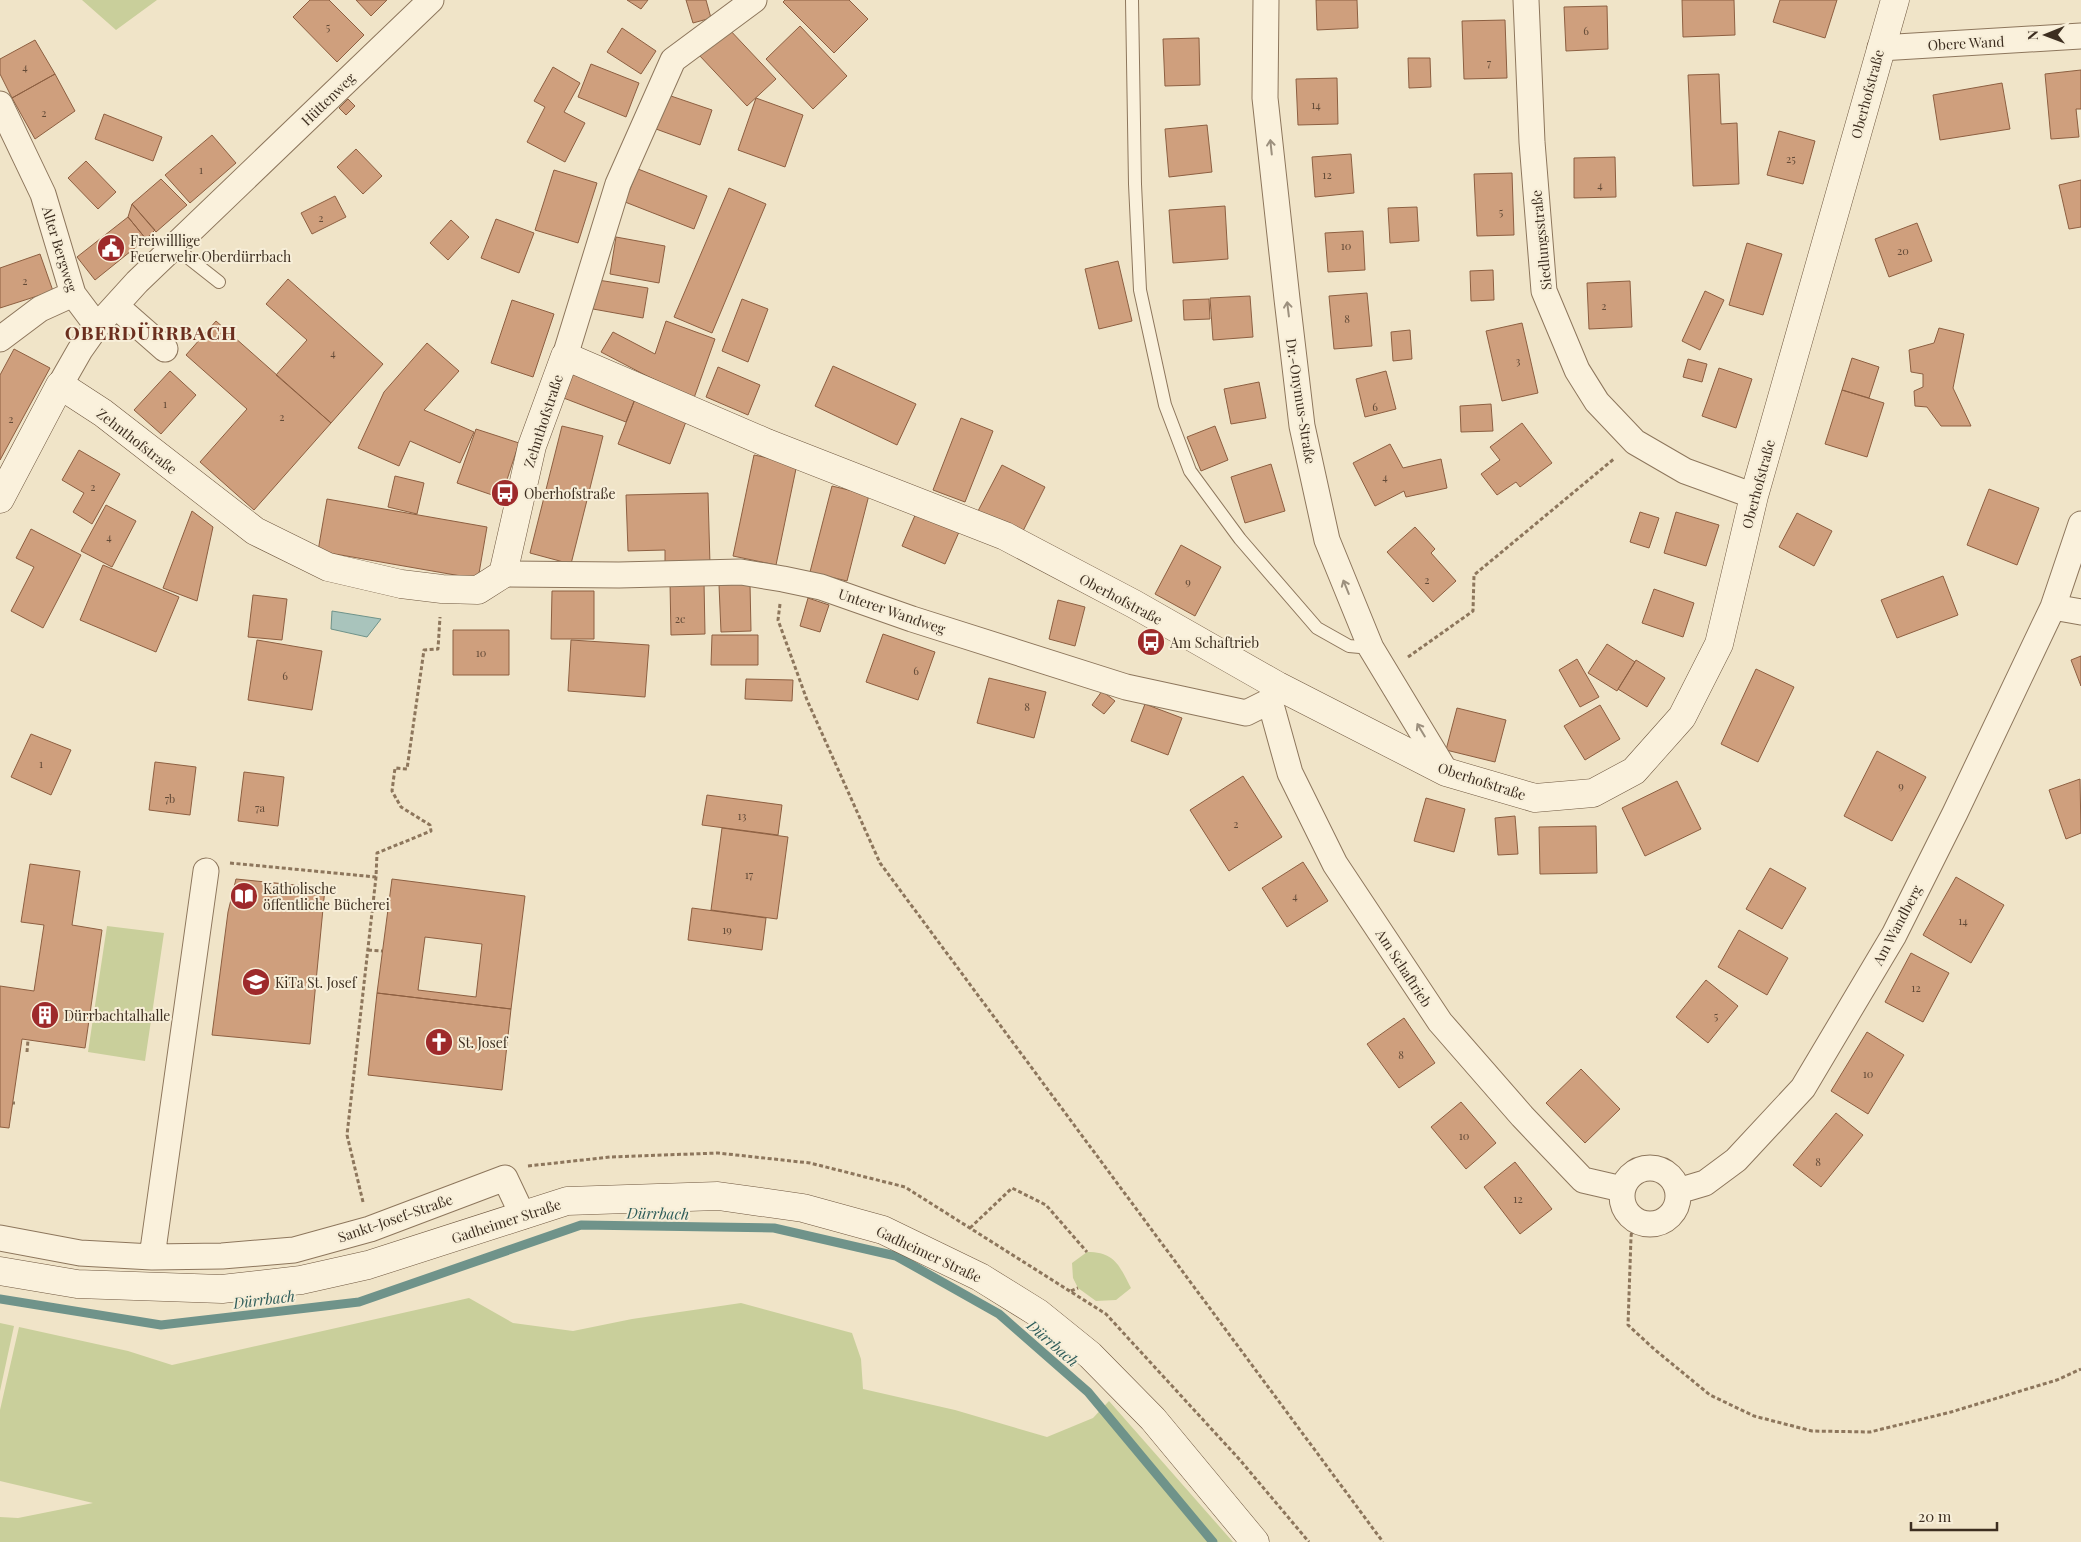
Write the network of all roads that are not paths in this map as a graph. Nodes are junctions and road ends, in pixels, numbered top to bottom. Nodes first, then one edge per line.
1 (431, 0) edge
2 (754, 0) edge
3 (1132, 0) edge
4 (1266, 0) edge
5 (1526, 0) edge
6 (1895, 0) edge
7 (2081, 36) edge
8 (1880, 48) junction
9 (0, 104) edge
10 (177, 243) junction
11 (219, 282) dead end
12 (73, 294) junction
13 (116, 306) junction
14 (97, 326) junction
15 (0, 339) edge
16 (164, 349) dead end
17 (565, 356) junction
18 (60, 385) junction
19 (1754, 496) junction
20 (0, 499) edge
21 (2081, 524) edge
22 (502, 574) junction
23 (2053, 607) junction
24 (2081, 612) edge
25 (1371, 648) junction
26 (1274, 694) junction
27 (1446, 772) junction
28 (206, 870) road end
29 (1622, 1189) junction
30 (1678, 1190) junction
31 (523, 1216) junction
32 (0, 1238) edge
33 (152, 1257) junction
34 (0, 1271) edge
35 (1255, 1542) edge

1 - 10 street, Hüttenweg
2 - 17 street, Zehnthofstraße
3 - 25 lane
25 -> 4 street, Dr.-Onymus-Straße
5 - 19 street, Siedlungsstraße
6 - 8 street, Oberhofstraße
7 - 8 street, Obere Wand
8 - 19 street, Oberhofstraße
9 - 12 street, Alter Bergweg
10 - 11 lane
10 - 13 street, Hüttenweg
12 - 14 street, Alter Bergweg
12 - 15 street
13 - 14 street, Hüttenweg
13 - 16 street
14 - 18 street
17 - 22 street, Zehnthofstraße
17 - 26 street, Oberhofstraße
18 - 20 street
18 - 22 street, Zehnthofstraße
19 - 27 street, Oberhofstraße
21 - 23 street, Am Wandberg
22 - 26 street, Unterer Wandweg
23 - 24 street
23 - 30 street, Am Wandberg
27 -> 25 street, Dr.-Onymus-Straße
26 - 27 street, Oberhofstraße
26 - 29 street, Am Schaftrieb
28 - 33 street
29 - 30 street
29 - 30 street
31 - 33 street, Sankt-Josef-Straße
31 - 34 street, Gadheimer Straße
31 - 35 street, Gadheimer Straße
32 - 33 street, Sankt-Josef-Straße

